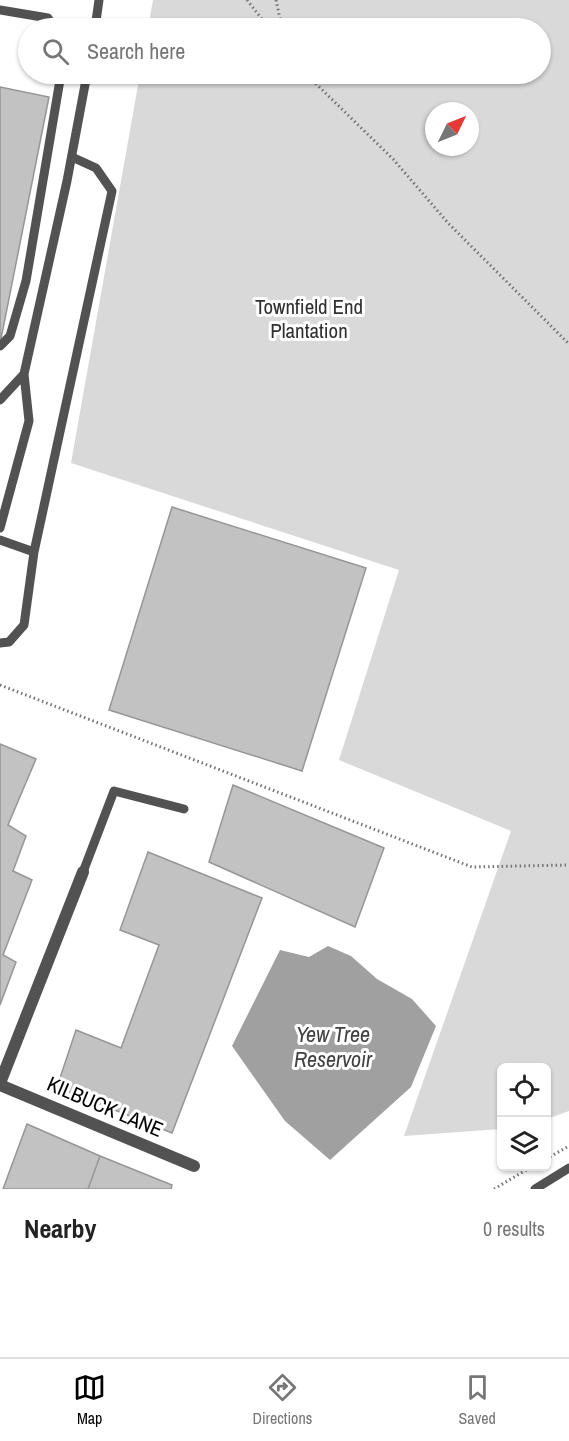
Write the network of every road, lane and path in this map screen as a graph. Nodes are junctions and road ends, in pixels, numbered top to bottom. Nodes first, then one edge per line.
1 (99, 0) edge
2 (247, 0) edge
3 (276, 0) edge
4 (0, 10) edge
5 (48, 18) edge
6 (96, 18) edge
7 (261, 18) edge
8 (280, 18) edge
9 (59, 84) edge
10 (85, 84) edge
11 (316, 84) edge
12 (72, 157) junction
13 (569, 344) edge
14 (0, 346) edge
15 (24, 374) junction
16 (0, 400) edge
17 (0, 528) edge
18 (0, 540) edge
19 (34, 552) junction
20 (0, 643) edge
21 (0, 685) edge
22 (184, 809) dead end
23 (569, 865) edge
24 (82, 872) joint
25 (0, 1084) edge
26 (569, 1146) edge
27 (551, 1156) edge
28 (194, 1166) dead end
29 (569, 1168) edge
30 (526, 1171) edge
31 (494, 1189) edge
32 (535, 1189) edge

1 - 6 lane
2 - 7 path
3 - 8 path
4 - 5 lane
9 - 14 lane
10 - 12 lane
11 - 13 path
12 - 15 lane
12 - 19 lane
15 - 16 lane
15 - 17 lane
18 - 19 lane
19 - 20 lane
21 - 23 path
22 - 24 lane
24 - 25 street, KILBUCK LANE
25 - 28 street, KILBUCK LANE
26 - 27 path
29 - 32 lane
30 - 31 path

